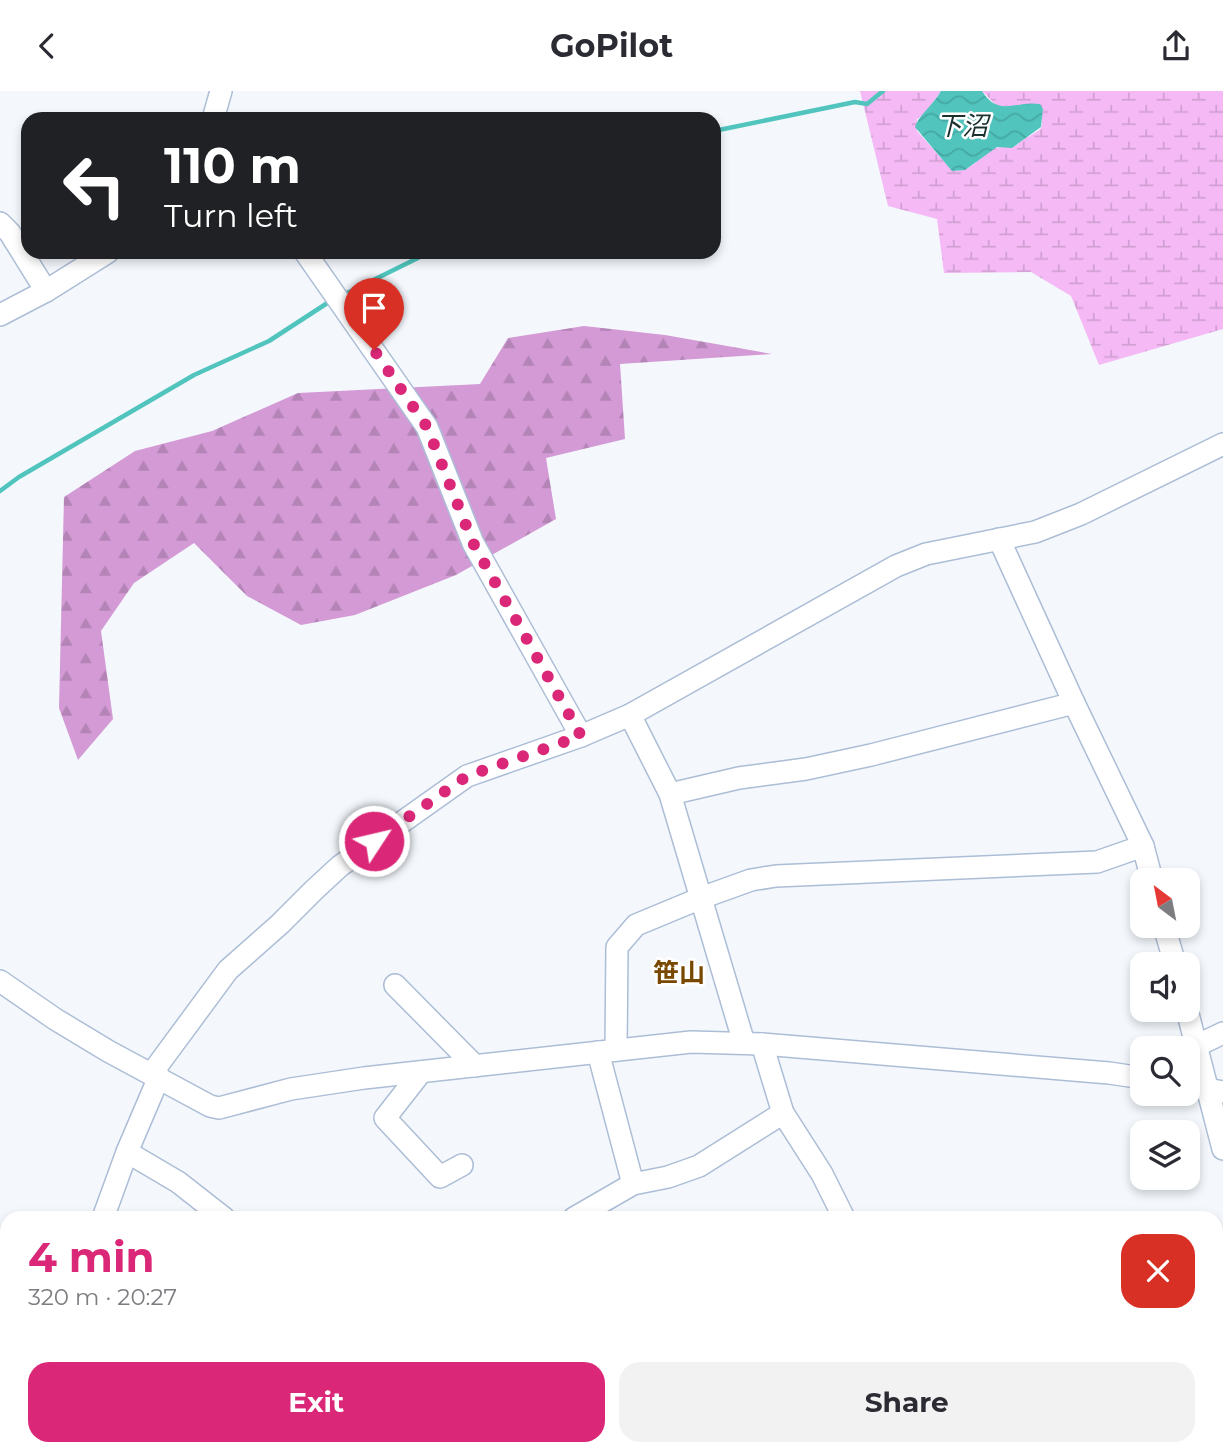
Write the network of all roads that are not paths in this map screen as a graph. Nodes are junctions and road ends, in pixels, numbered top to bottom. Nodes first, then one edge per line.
1 (221, 91) edge
2 (215, 112) edge
3 (0, 223) edge
4 (21, 251) edge
5 (26, 259) edge
6 (97, 259) edge
7 (310, 259) edge
8 (46, 291) junction
9 (0, 315) edge
10 (1223, 444) edge
11 (999, 539) junction
12 (1074, 703) junction
13 (630, 715) junction
14 (581, 736) junction
15 (670, 794) junction
16 (1143, 846) junction
17 (1149, 868) edge
18 (701, 898) junction
19 (0, 981) edge
20 (395, 985) dead end
21 (1223, 1033) edge
22 (753, 1043) junction
23 (1200, 1044) edge
24 (607, 1051) junction
25 (1200, 1063) edge
26 (475, 1066) junction
27 (421, 1072) junction
28 (156, 1075) junction
29 (1130, 1076) edge
30 (1206, 1089) edge
31 (783, 1112) junction
32 (1223, 1149) edge
33 (127, 1152) junction
34 (462, 1165) dead end
35 (633, 1184) junction
36 (106, 1211) edge
37 (215, 1211) edge
38 (587, 1211) edge
39 (840, 1211) edge

1 - 2 street
3 - 4 street
5 - 8 street
6 - 8 street
7 - 14 street
8 - 9 street
10 - 11 street
11 - 12 street
11 - 13 street
12 - 15 street
12 - 16 street
13 - 14 street
13 - 15 street
14 - 28 street
15 - 18 street
16 - 17 street
16 - 18 street
18 - 22 street
18 - 24 street
19 - 28 street
20 - 26 street
21 - 23 street
22 - 24 street
22 - 29 street
22 - 31 street
24 - 26 street
24 - 35 street
25 - 30 street
26 - 27 street
27 - 28 street
27 - 34 street
28 - 33 street
30 - 32 street
31 - 35 street
31 - 39 street
33 - 36 street
33 - 37 street
35 - 38 street

